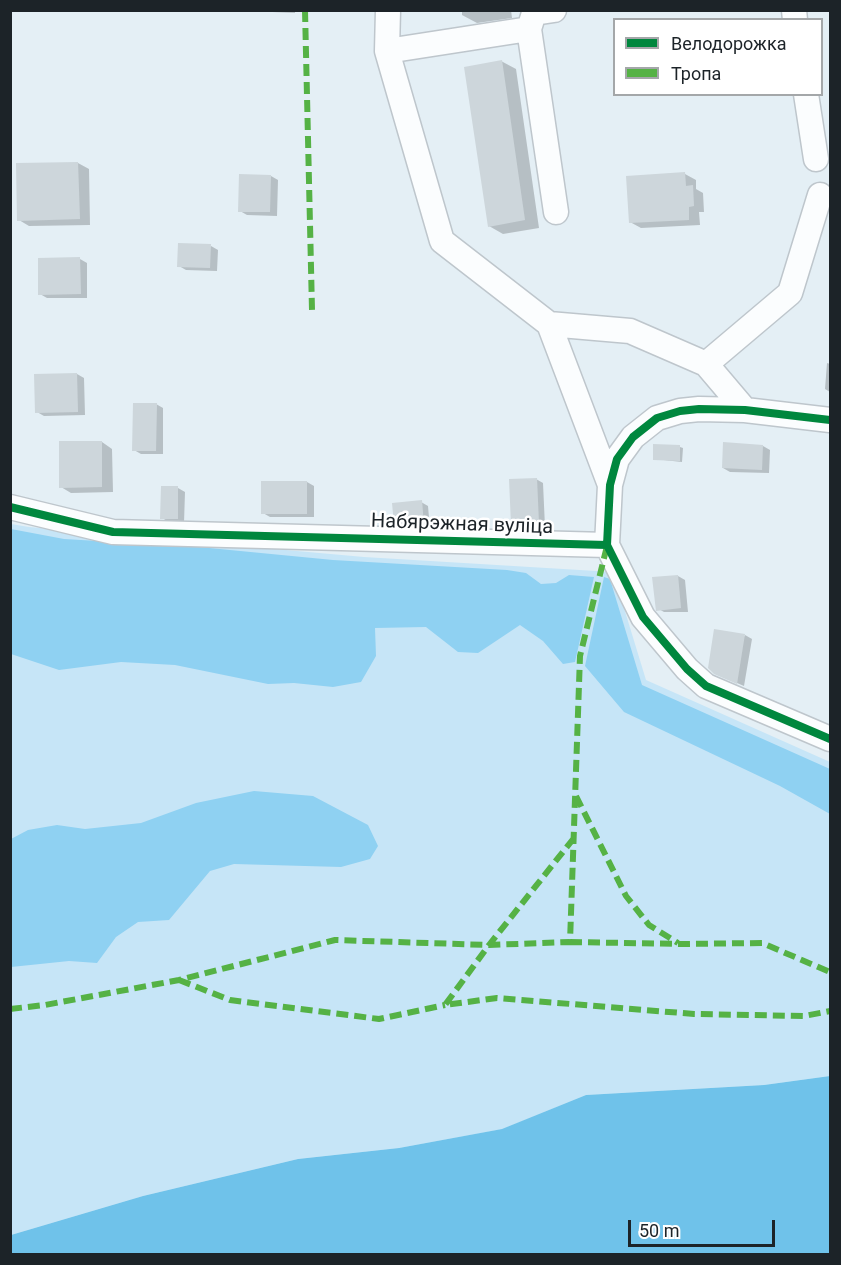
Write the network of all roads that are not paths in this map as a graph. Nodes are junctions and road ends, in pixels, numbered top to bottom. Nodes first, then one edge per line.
1 (388, 10) edge
2 (538, 16) edge
3 (387, 51) junction
4 (806, 96) edge
5 (816, 159) dead end
6 (820, 195) dead end
7 (556, 212) dead end
8 (549, 324) junction
9 (706, 364) junction
10 (745, 410) junction
11 (831, 420) edge
12 (591, 432) junction
13 (633, 437) junction
14 (610, 485) junction
15 (10, 507) edge
16 (607, 545) junction
17 (831, 739) edge

1 - 3 street
2 - 3 street
2 - 7 street
3 - 8 street
4 - 5 street
6 - 9 street
8 - 9 street
8 - 12 street
9 - 10 street
10 - 11 street
10 - 13 street
12 - 13 street
12 - 14 street
13 - 14 street
14 - 16 street
15 - 16 street, Набярэжная вуліца
16 - 17 street

